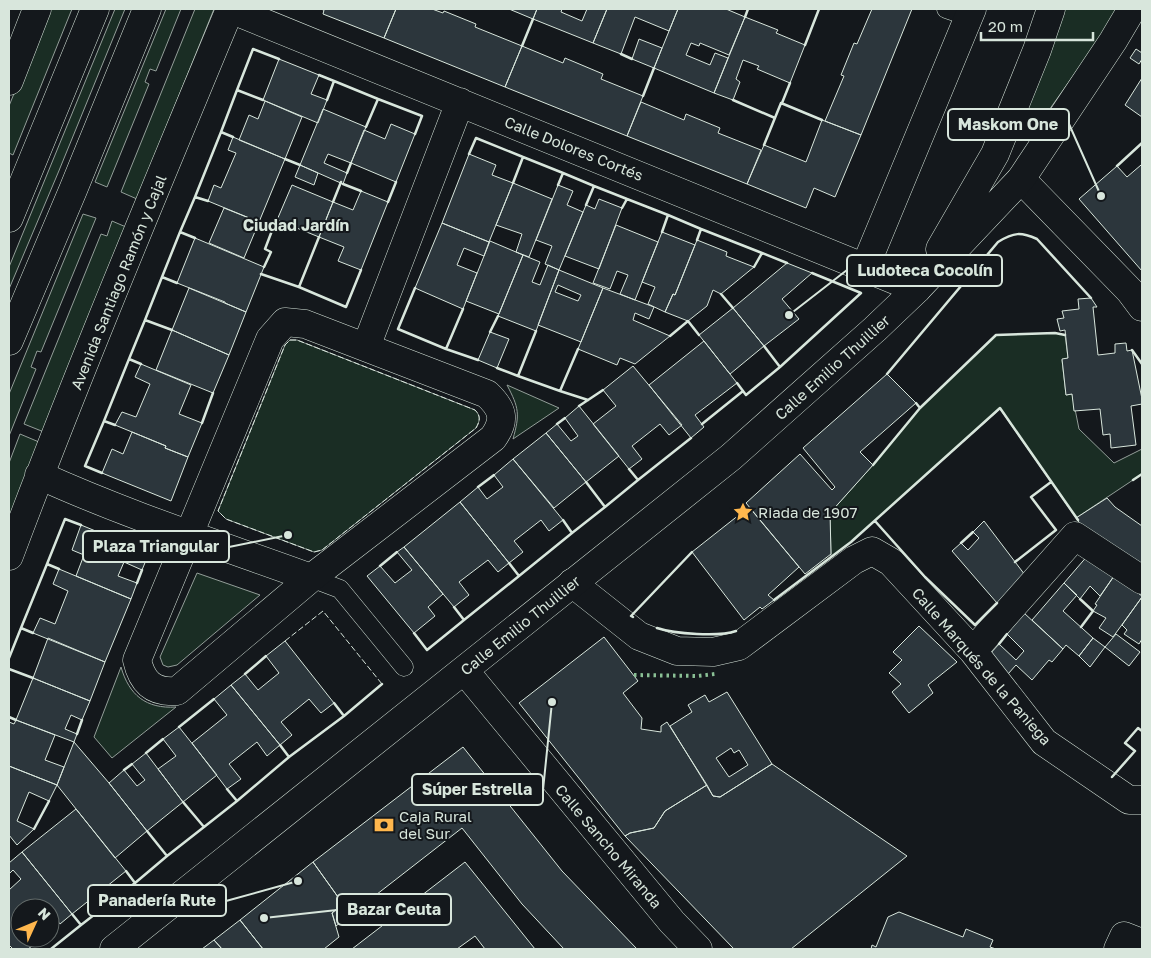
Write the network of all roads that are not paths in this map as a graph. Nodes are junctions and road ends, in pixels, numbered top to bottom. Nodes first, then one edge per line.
1 (37, 9) edge
2 (95, 9) edge
3 (147, 9) edge
4 (230, 9) edge
5 (1051, 9) edge
6 (1132, 9) edge
7 (962, 11) edge
8 (9, 81) edge
9 (460, 102) junction
10 (1021, 179) junction
11 (9, 218) edge
12 (865, 267) junction
13 (917, 289) junction
14 (1142, 307) edge
15 (9, 340) edge
16 (366, 347) junction
17 (39, 475) junction
18 (190, 535) junction
19 (9, 556) edge
20 (311, 578) junction
21 (1142, 580) edge
22 (572, 583) junction
23 (973, 652) junction
24 (404, 667) dead end
25 (464, 670) junction
26 (1142, 800) edge
27 (114, 949) edge
28 (698, 949) edge

1 - 8 street
2 - 11 street
3 - 15 street
4 - 9 street, Calle Dolores Cortés
4 - 17 street, Avenida Santiago Ramón y Cajal
5 - 13 street, Calle Emilio Thuillier
6 - 10 street, Calle Emilio Thuillier
7 - 12 street
9 - 12 street, Calle Dolores Cortés
9 - 16 street
10 - 13 street, Calle Emilio Thuillier
10 - 14 street
12 - 13 street, Calle Dolores Cortés
13 - 22 street, Calle Emilio Thuillier
16 - 18 street
16 - 20 street
17 - 18 street
17 - 19 street, Avenida Santiago Ramón y Cajal
18 - 20 street
18 - 20 street
20 - 24 lane
21 - 23 street
22 - 23 street, Calle Marqués de la Paniega
22 - 25 street, Calle Emilio Thuillier
23 - 26 street, Calle Marqués de la Paniega
25 - 27 street, Calle Emilio Thuillier
25 - 28 street, Calle Sancho Miranda

